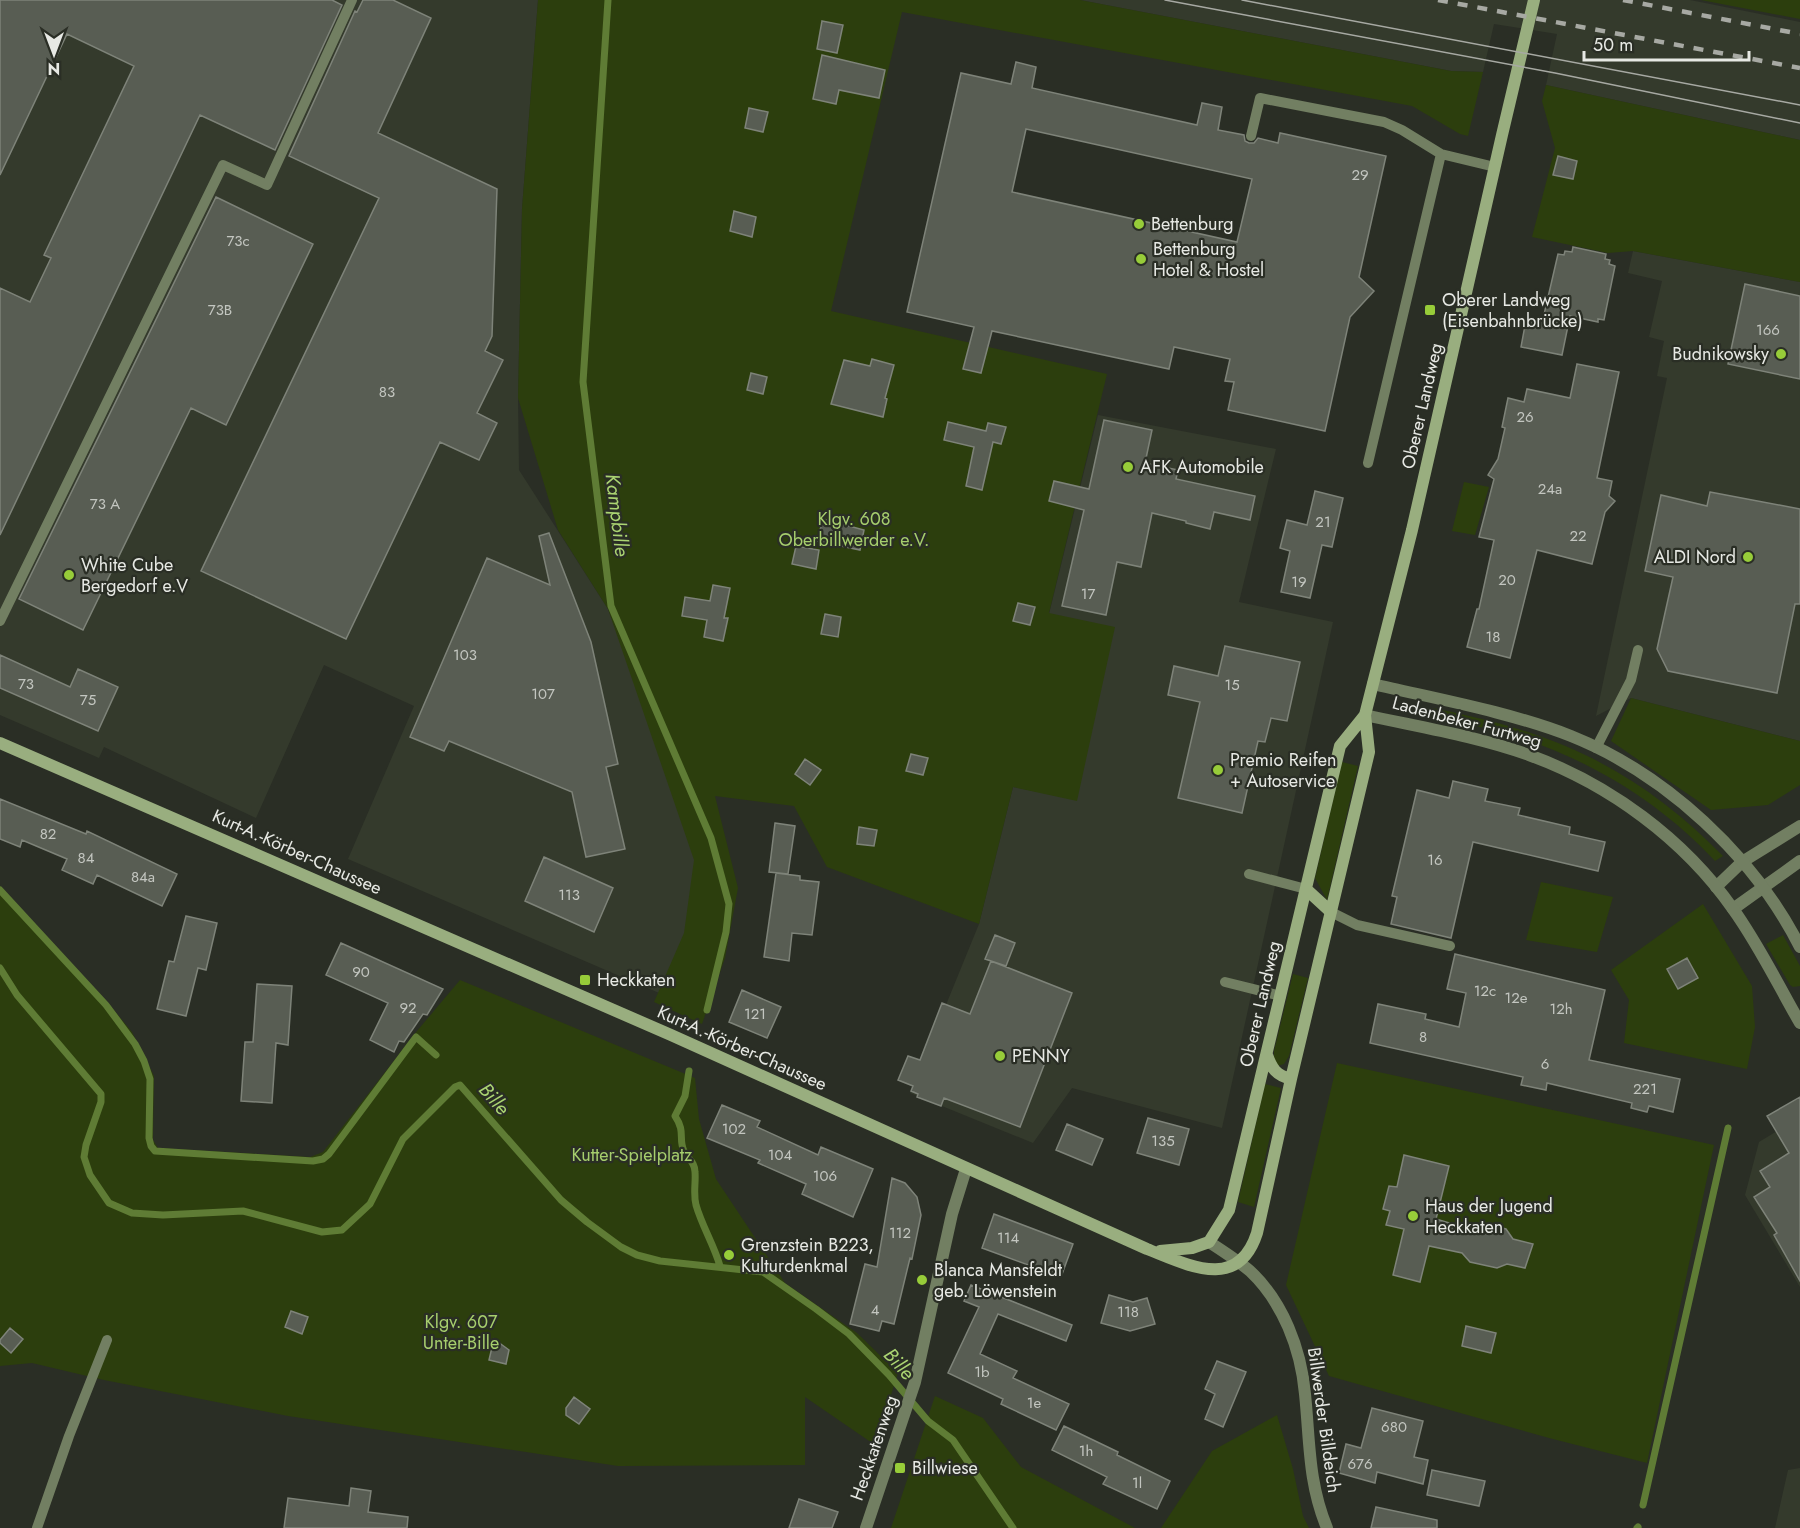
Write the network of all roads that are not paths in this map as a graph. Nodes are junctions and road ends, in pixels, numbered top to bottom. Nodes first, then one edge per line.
1 (352, 0) edge
2 (1534, 0) edge
3 (1251, 136) dead end
4 (1441, 154) junction
5 (1495, 167) junction
6 (1368, 463) dead end
7 (0, 621) edge
8 (1638, 650) dead end
9 (1373, 684) junction
10 (1365, 715) junction
11 (0, 743) edge
12 (1596, 748) junction
13 (1800, 826) edge
14 (1800, 861) edge
15 (1742, 862) junction
16 (1249, 874) dead end
17 (1716, 887) junction
18 (1306, 889) junction
19 (1763, 889) junction
20 (1733, 909) junction
21 (1331, 912) junction
22 (1450, 945) dead end
23 (1800, 947) edge
24 (1225, 982) dead end
25 (1281, 996) junction
26 (1800, 1023) edge
27 (1267, 1053) junction
28 (1291, 1079) junction
29 (966, 1169) junction
30 (1209, 1242) junction
31 (1147, 1249) junction
32 (1240, 1263) junction
33 (107, 1340) dead end
34 (37, 1528) edge
35 (866, 1528) edge
36 (1327, 1528) edge

1 - 7 lane
2 - 5 main road, Oberer Landweg
3 - 4 lane
4 - 5 lane
4 - 6 lane
5 - 9 main road, Oberer Landweg
8 - 12 lane
9 - 10 main road, Oberer Landweg
9 - 12 street, Ladenbeker Furtweg
10 - 17 street, Ladenbeker Furtweg
10 - 18 main road, Oberer Landweg
10 - 21 main road, Oberer Landweg
11 - 29 main road, Kurt-A.-Körber-Chaussee
12 - 15 street, Ladenbeker Furtweg
13 - 15 street
14 - 19 street
15 - 17 street
15 - 19 street, Ladenbeker Furtweg
16 - 18 lane
17 - 20 street, Ladenbeker Furtweg
18 - 21 main road
18 - 25 main road, Oberer Landweg
19 - 20 street
19 - 23 street, Ladenbeker Furtweg
20 - 26 street, Ladenbeker Furtweg
21 - 22 lane
21 - 28 main road, Oberer Landweg
24 - 25 lane
25 - 27 main road, Oberer Landweg
27 - 28 main road
27 - 30 main road, Oberer Landweg
28 - 32 main road, Oberer Landweg
29 - 31 main road, Kurt-A.-Körber-Chaussee
29 - 35 street, Heckkatenweg
30 - 31 main road
30 - 32 street, Billwerder Billdeich
31 - 32 main road, Kurt-A.-Körber-Chaussee
32 - 36 street, Billwerder Billdeich
33 - 34 lane

